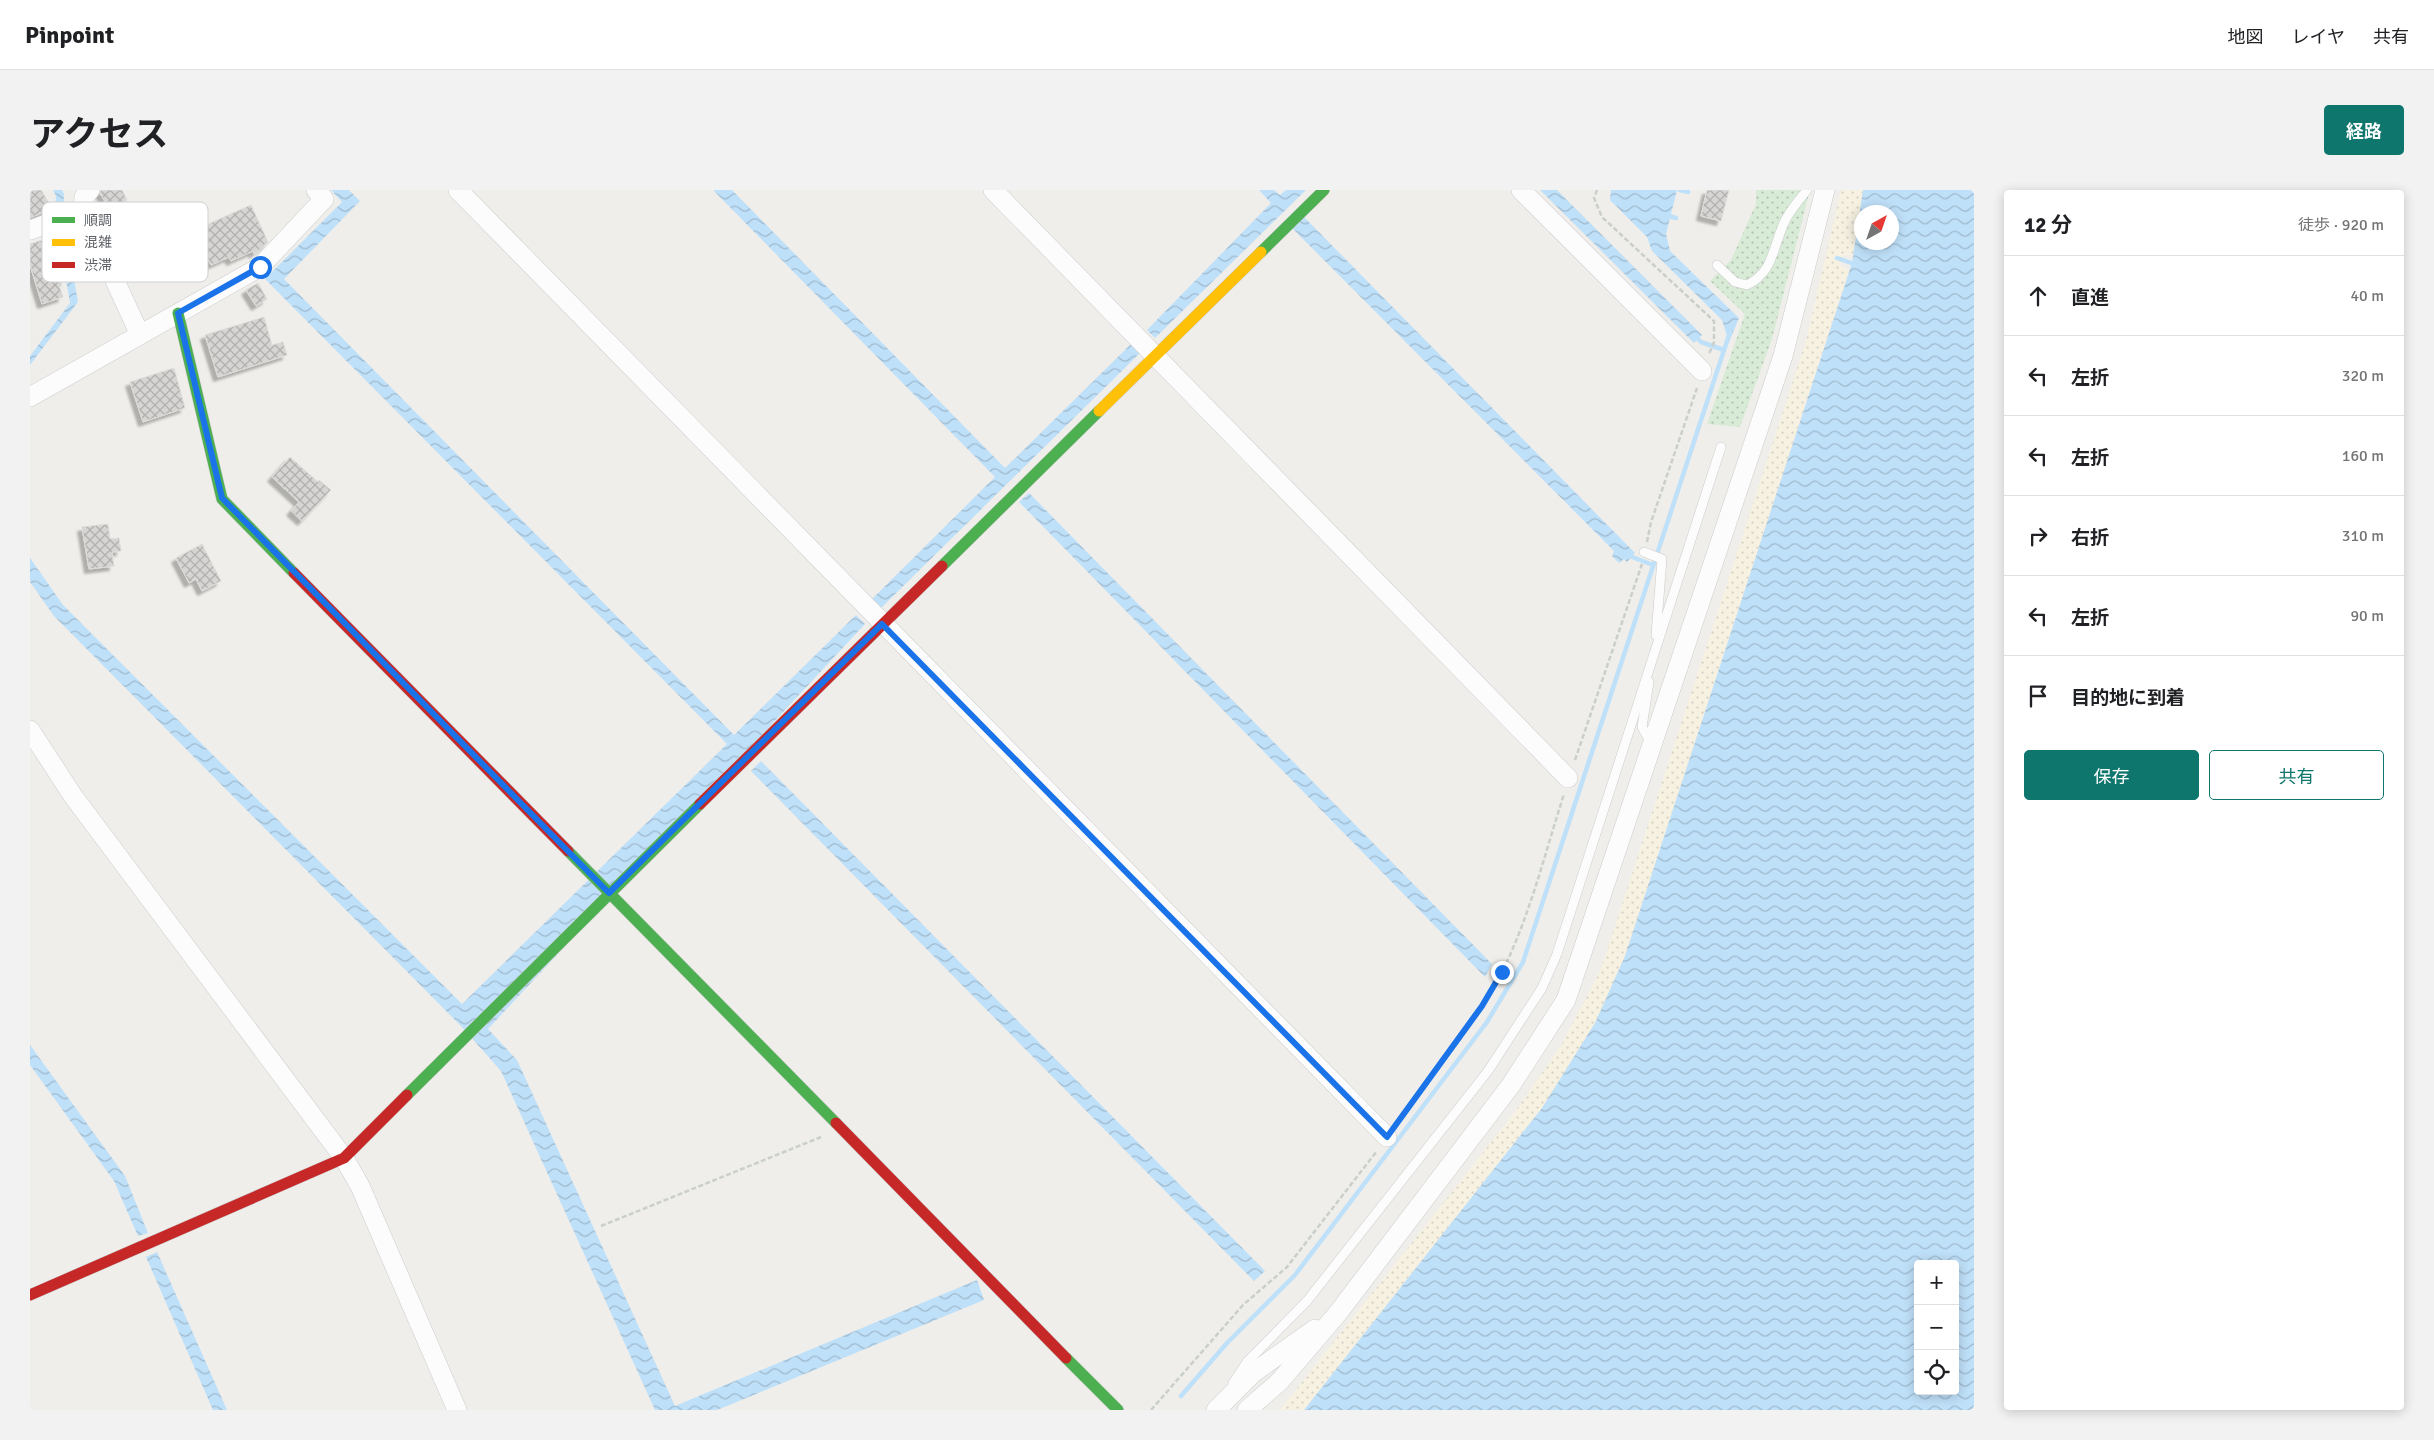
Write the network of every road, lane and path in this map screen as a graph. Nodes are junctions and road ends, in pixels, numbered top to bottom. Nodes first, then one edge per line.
1 (90, 190) edge
2 (316, 190) edge
3 (458, 190) edge
4 (993, 190) edge
5 (1324, 190) edge
6 (1521, 190) edge
7 (1597, 190) edge
8 (1807, 190) edge
9 (1825, 190) edge
10 (80, 202) edge
11 (42, 226) edge
12 (30, 230) edge
13 (1717, 265) dead end
14 (108, 282) edge
15 (178, 313) junction
16 (140, 334) junction
17 (1156, 355) junction
18 (1702, 371) junction
19 (30, 397) edge
20 (1721, 447) dead end
21 (1644, 552) joint
22 (1641, 565) dead end
23 (882, 624) junction
24 (1655, 650) junction
25 (30, 730) edge
26 (1653, 746) junction
27 (1568, 778) junction
28 (609, 893) junction
29 (841, 1129) junction
30 (1387, 1137) junction
31 (344, 1158) junction
32 (601, 1226) dead end
33 (30, 1295) edge
34 (1338, 1313) junction
35 (457, 1410) edge
36 (1118, 1410) edge
37 (1151, 1410) edge
38 (1216, 1410) edge
39 (1247, 1410) edge

1 - 10 street
2 - 15 street
3 - 23 street
4 - 17 street
5 - 17 street
6 - 18 street
7 - 18 path
8 - 13 lane
9 - 26 street
11 - 12 street
14 - 16 street
15 - 16 street
15 - 28 street
16 - 19 street
17 - 23 street
17 - 27 street
18 - 21 path
20 - 24 lane
21 - 24 lane
22 - 27 path
23 - 28 street
23 - 30 street
24 - 26 lane
24 - 38 lane
25 - 31 street
26 - 34 street
27 - 30 path
28 - 29 street
28 - 31 street
29 - 32 path
29 - 36 street
30 - 37 path
31 - 33 street
31 - 35 street
34 - 38 street
34 - 39 street

